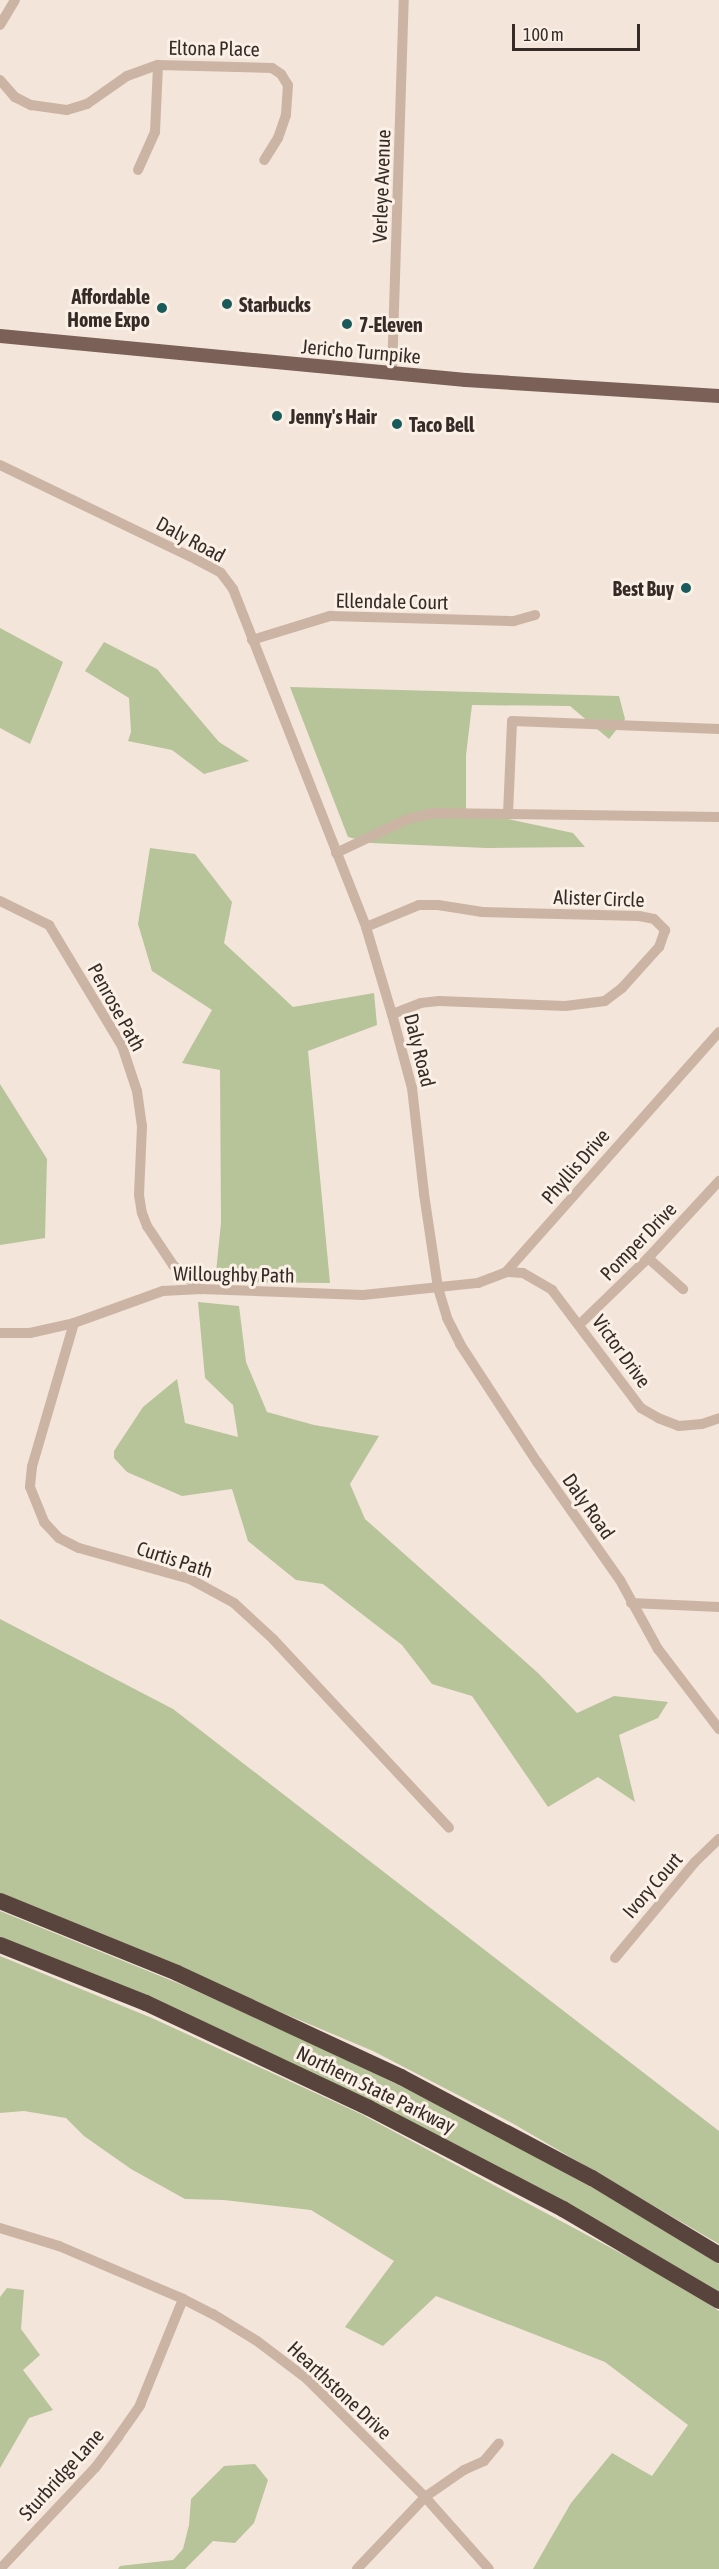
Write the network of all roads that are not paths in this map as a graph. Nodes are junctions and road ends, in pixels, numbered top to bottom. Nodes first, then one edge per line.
1 (15, 0) edge
2 (404, 0) edge
3 (0, 25) edge
4 (158, 65) junction
5 (0, 80) edge
6 (264, 160) dead end
7 (138, 170) dead end
8 (0, 336) edge
9 (392, 373) junction
10 (719, 396) edge
11 (0, 465) edge
12 (535, 615) dead end
13 (252, 639) junction
14 (719, 729) edge
15 (508, 814) junction
16 (719, 817) edge
17 (336, 853) junction
18 (0, 901) edge
19 (366, 927) junction
20 (392, 1014) junction
21 (719, 1032) edge
22 (719, 1181) edge
23 (648, 1258) junction
24 (506, 1272) junction
25 (438, 1288) junction
26 (201, 1289) junction
27 (683, 1289) dead end
28 (74, 1323) junction
29 (580, 1324) junction
30 (0, 1333) edge
31 (719, 1418) edge
32 (719, 1596) edge
33 (631, 1603) junction
34 (715, 1607) edge
35 (719, 1729) edge
36 (449, 1828) dead end
37 (719, 1839) edge
38 (0, 1901) edge
39 (0, 1945) edge
40 (615, 1958) dead end
41 (0, 2228) edge
42 (719, 2255) edge
43 (183, 2299) junction
44 (719, 2301) edge
45 (499, 2443) dead end
46 (425, 2497) junction
47 (0, 2569) edge
48 (357, 2569) edge
49 (489, 2569) edge

1 - 3 street
2 - 9 street, Verleye Avenue
4 - 5 street, Eltona Place
4 - 6 street, Eltona Place
4 - 7 street
8 - 9 main road, Jericho Turnpike
9 - 10 main road, Jericho Turnpike
11 - 13 street, Daly Road
12 - 13 street, Ellendale Court
13 - 17 street, Daly Road
14 - 15 street
15 - 16 street
15 - 17 street
17 - 19 street, Daly Road
18 - 26 street, Penrose Path
19 - 20 street, Daly Road
19 - 20 street, Alister Circle
20 - 25 street, Daly Road
21 - 24 street, Phyllis Drive
22 - 23 street, Pomper Drive
23 - 27 street
23 - 29 street, Pomper Drive
24 - 25 street, Phyllis Drive
24 - 29 street, Victor Drive
25 - 26 street, Willoughby Path
25 - 33 street, Daly Road
26 - 28 street, Willoughby Path
28 - 30 street, Willoughby Path
28 - 36 street, Curtis Path
29 - 31 street, Victor Drive
32 - 34 street
33 - 34 street
33 - 35 street, Daly Road
37 - 40 street, Ivory Court
38 - 42 highway, Northern State Parkway
39 - 44 highway, Northern State Parkway
41 - 43 street, Hearthstone Drive
43 - 46 street, Hearthstone Drive
43 - 47 street, Sturbridge Lane
45 - 46 street
46 - 48 street
46 - 49 street, Hearthstone Drive

